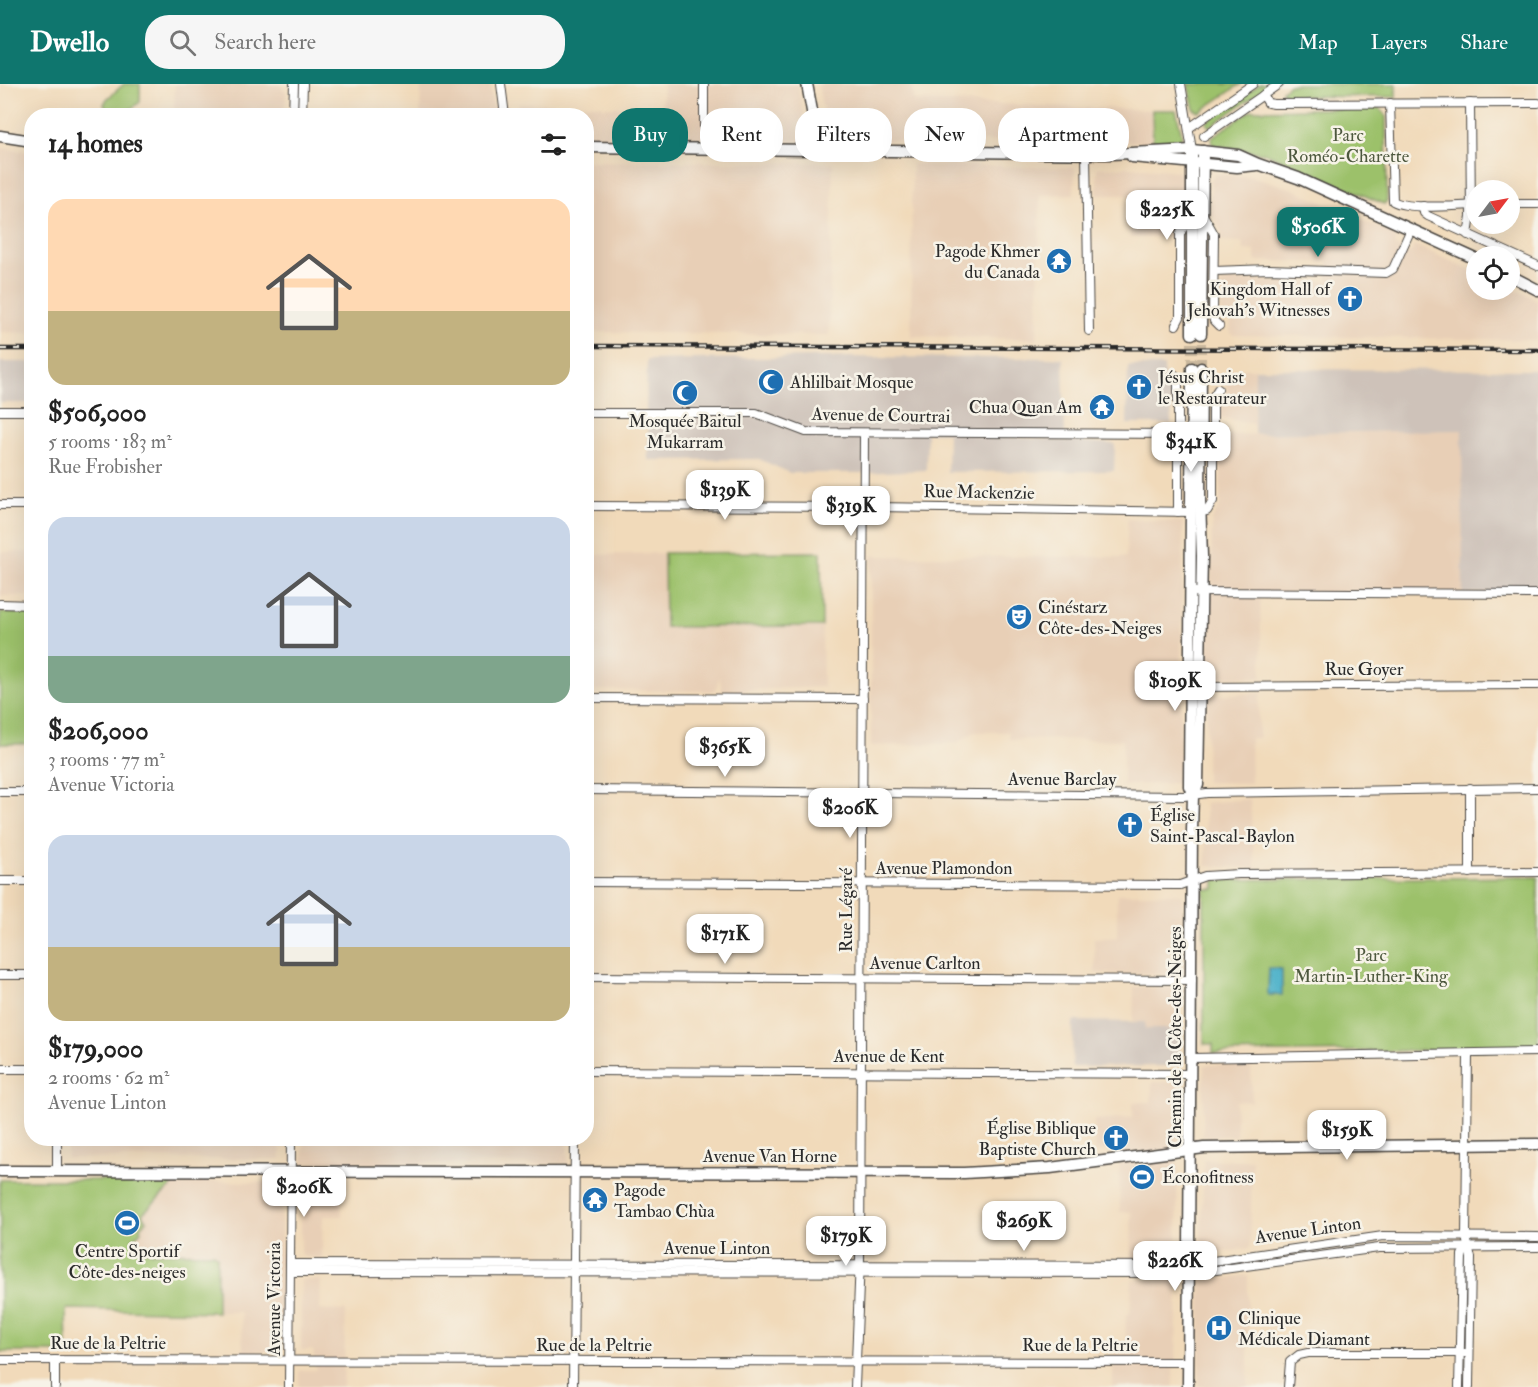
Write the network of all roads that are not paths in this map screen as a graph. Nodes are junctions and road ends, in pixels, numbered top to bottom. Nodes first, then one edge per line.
1 (294, 84) edge
2 (303, 84) edge
3 (501, 84) edge
4 (704, 84) edge
5 (807, 84) edge
6 (1181, 84) edge
7 (1253, 84) edge
8 (1280, 84) edge
9 (1263, 95) junction
10 (1390, 103) junction
11 (1470, 103) junction
12 (1538, 103) edge
13 (293, 108) edge
14 (302, 108) edge
15 (504, 108) edge
16 (704, 108) edge
17 (811, 108) edge
18 (1193, 125) junction
19 (0, 136) edge
20 (1204, 136) junction
21 (24, 140) edge
22 (594, 147) edge
23 (700, 148) edge
24 (1192, 150) junction
25 (892, 151) edge
26 (1203, 151) junction
27 (998, 152) edge
28 (1129, 153) edge
29 (1129, 156) edge
30 (1086, 162) edge
31 (1197, 164) junction
32 (1258, 165) junction
33 (1472, 180) edge
34 (1520, 204) edge
35 (1538, 204) edge
36 (1466, 205) edge
37 (1423, 206) junction
38 (1202, 213) junction
39 (1192, 222) junction
40 (1411, 229) junction
41 (1468, 235) joint
42 (1466, 254) edge
43 (1538, 266) edge
44 (1214, 272) junction
45 (1520, 278) edge
46 (1520, 280) edge
47 (1538, 285) edge
48 (1538, 290) edge
49 (1176, 325) dead end
50 (1219, 326) dead end
51 (1089, 331) dead end
52 (1196, 368) tunnel mouth
53 (1175, 375) dead end
54 (1218, 389) dead end
55 (0, 411) edge
56 (24, 411) edge
57 (594, 413) edge
58 (864, 433) junction
59 (1178, 434) junction
60 (0, 505) edge
61 (24, 505) edge
62 (594, 506) edge
63 (864, 508) junction
64 (1178, 512) junction
65 (1195, 512) junction
66 (1195, 592) junction
67 (1538, 594) edge
68 (0, 604) edge
69 (24, 605) edge
70 (1538, 685) edge
71 (1194, 687) junction
72 (594, 698) edge
73 (863, 699) junction
74 (1470, 788) junction
75 (1538, 788) edge
76 (594, 790) edge
77 (0, 792) edge
78 (24, 792) edge
79 (863, 795) junction
80 (1193, 795) junction
81 (1538, 872) edge
82 (1470, 873) junction
83 (0, 881) edge
84 (24, 881) edge
85 (1192, 881) junction
86 (594, 882) edge
87 (862, 883) junction
88 (0, 975) edge
89 (24, 975) edge
90 (594, 977) edge
91 (862, 979) junction
92 (1192, 980) junction
93 (1538, 1052) edge
94 (1468, 1055) junction
95 (1191, 1058) junction
96 (0, 1069) edge
97 (24, 1069) edge
98 (594, 1071) edge
99 (861, 1073) junction
100 (1191, 1074) junction
101 (1538, 1144) edge
102 (1467, 1145) junction
103 (57, 1146) edge
104 (291, 1146) edge
105 (575, 1146) edge
106 (1191, 1149) junction
107 (0, 1171) edge
108 (57, 1171) junction
109 (291, 1172) junction
110 (575, 1172) junction
111 (860, 1173) junction
112 (1538, 1237) edge
113 (1466, 1242) junction
114 (1538, 1247) edge
115 (860, 1264) junction
116 (290, 1268) junction
117 (574, 1268) junction
118 (1189, 1269) junction
119 (858, 1274) junction
120 (1464, 1353) junction
121 (0, 1360) edge
122 (55, 1360) junction
123 (290, 1360) junction
124 (573, 1361) junction
125 (855, 1361) junction
126 (1188, 1362) junction
127 (55, 1387) edge
128 (289, 1387) edge
129 (573, 1387) edge
130 (855, 1387) edge
131 (1188, 1387) edge
132 (1288, 1387) edge
133 (1459, 1387) edge
134 (1469, 1387) edge

1 - 13 street
2 - 14 street
3 - 15 street
4 - 16 street
5 - 17 main road
6 - 18 street
7 - 18 street
8 - 9 street
9 - 10 street
9 - 20 street
10 - 11 street
10 - 37 street
11 - 12 street
11 - 33 street
18 - 20 street
18 - 24 street
19 - 21 main road
20 - 26 street
22 - 23 main road
24 - 26 main road
24 - 28 main road
24 - 31 main road
25 - 27 main road
26 - 31 main road
26 - 32 main road
29 - 31 main road
30 - 51 street
31 - 32 main road
31 - 38 main road
31 - 39 main road
32 - 40 main road
34 - 35 street
36 - 37 street
37 - 41 street
38 - 39 main road
38 - 44 street
39 - 49 street
40 - 42 main road
40 - 44 street
41 - 43 street
44 - 50 street
45 - 47 main road
46 - 48 main road
52 - 65 main road, Chemin de la Côte-des-Neiges
53 - 59 street
54 - 65 street, Chemin de la Côte-des-Neiges
55 - 56 street
57 - 58 street, Avenue de Courtrai
58 - 59 street, Avenue de Courtrai
58 - 63 street, Rue Légaré
59 - 64 street
60 - 61 street
62 - 63 street, Rue Mackenzie
63 - 64 street, Rue Mackenzie
63 - 73 street, Rue Légaré
64 - 65 street, Rue Mackenzie
65 - 66 main road, Chemin de la Côte-des-Neiges
66 - 67 street
66 - 71 main road, Chemin de la Côte-des-Neiges
68 - 69 street
70 - 71 street, Rue Goyer
71 - 80 main road, Chemin de la Côte-des-Neiges
72 - 73 street
73 - 79 street, Rue Légaré
74 - 75 street, Avenue Barclay
74 - 80 street, Avenue Barclay
74 - 82 street
76 - 79 street, Avenue Barclay
77 - 78 street
79 - 80 street, Avenue Barclay
79 - 87 street, Rue Légaré
80 - 85 main road, Chemin de la Côte-des-Neiges
81 - 82 street, Avenue Plamondon
82 - 85 street, Avenue Plamondon
83 - 84 street
85 - 87 street, Avenue Plamondon
85 - 92 main road, Chemin de la Côte-des-Neiges
86 - 87 street, Avenue Plamondon
87 - 91 street, Rue Légaré
88 - 89 street
90 - 91 street, Avenue Carlton
91 - 92 street, Avenue Carlton
91 - 99 street, Rue Légaré
92 - 95 main road, Chemin de la Côte-des-Neiges
93 - 94 street
94 - 95 street
94 - 102 street
95 - 100 main road, Chemin de la Côte-des-Neiges
96 - 97 street
98 - 99 street, Avenue de Kent
99 - 100 street, Avenue de Kent
99 - 111 street, Rue Légaré
100 - 106 main road, Chemin de la Côte-des-Neiges
101 - 102 main road, Avenue Van Horne
102 - 106 main road, Avenue Van Horne
102 - 113 street
103 - 108 street
104 - 109 street, Avenue Victoria
105 - 110 street
106 - 111 main road, Avenue Van Horne
106 - 118 main road, Chemin de la Côte-des-Neiges
107 - 108 main road, Avenue Van Horne
108 - 109 main road, Avenue Van Horne
109 - 110 main road, Avenue Van Horne
109 - 116 street, Avenue Victoria
110 - 111 main road, Avenue Van Horne
110 - 117 street
111 - 115 street, Rue Légaré
112 - 113 street, Avenue Linton
113 - 114 street, Avenue Linton
113 - 118 street, Avenue Linton
113 - 120 street
115 - 117 street, Avenue Linton
115 - 118 street, Avenue Linton
115 - 119 street, Rue Légaré
116 - 117 street, Avenue Linton
116 - 123 street, Avenue Victoria
117 - 119 street, Avenue Linton
117 - 124 street
118 - 119 street, Avenue Linton
118 - 126 main road, Chemin de la Côte-des-Neiges
119 - 125 street, Rue Légaré
120 - 132 street
120 - 133 street
120 - 134 street
121 - 122 street, Rue de la Peltrie
122 - 123 street, Rue de la Peltrie
122 - 127 street
123 - 124 street, Rue de la Peltrie
123 - 128 street, Avenue Victoria
124 - 125 street, Rue de la Peltrie
124 - 129 street
125 - 126 street, Rue de la Peltrie
125 - 130 street, Rue Légaré
126 - 131 main road, Chemin de la Côte-des-Neiges

